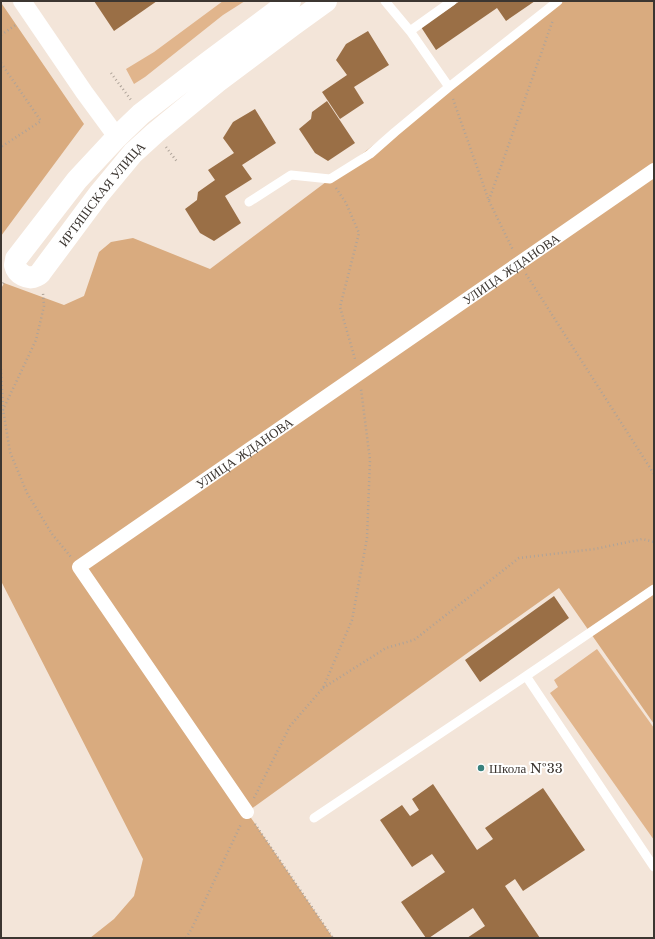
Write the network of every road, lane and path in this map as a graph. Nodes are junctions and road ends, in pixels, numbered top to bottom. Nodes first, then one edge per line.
1 (22, 1) edge
2 (290, 1) edge
3 (326, 1) edge
4 (385, 1) edge
5 (452, 1) edge
6 (558, 1) edge
7 (554, 16) dead end
8 (410, 31) junction
9 (1, 63) edge
10 (449, 87) junction
11 (117, 137) junction
12 (1, 147) edge
13 (133, 153) junction
14 (654, 170) edge
15 (330, 179) junction
16 (489, 201) junction
17 (249, 202) dead end
18 (519, 263) junction
19 (41, 272) junction
20 (1, 369) edge
21 (359, 373) junction
22 (3, 409) junction
23 (1, 414) edge
24 (654, 474) edge
25 (654, 542) edge
26 (79, 567) junction
27 (654, 589) edge
28 (526, 676) junction
29 (323, 688) junction
30 (247, 812) junction
31 (314, 818) dead end
32 (654, 867) edge
33 (186, 938) edge
34 (333, 938) edge

1 - 11 street, ИРТЯШСКАЯ УЛИЦА
2 - 11 street, ИРТЯШСКАЯ УЛИЦА
3 - 13 street, ИРТЯШСКАЯ УЛИЦА
4 - 8 lane
5 - 8 lane
6 - 10 lane
7 - 16 path
8 - 10 lane
9 - 12 path
10 - 15 lane
10 - 16 path
11 - 13 street
11 - 19 street, ИРТЯШСКАЯ УЛИЦА
13 - 19 street, ИРТЯШСКАЯ УЛИЦА
14 - 18 street, УЛИЦА ЖДАНОВА
15 - 17 lane
15 - 21 path
16 - 18 path
18 - 21 street, УЛИЦА ЖДАНОВА
18 - 24 path
19 - 22 path
20 - 22 path
21 - 26 street, УЛИЦА ЖДАНОВА
21 - 29 path
22 - 23 path
22 - 26 path
25 - 29 path
26 - 30 street
27 - 28 lane
28 - 31 lane
28 - 32 lane
29 - 30 path
30 - 33 path
30 - 34 path

